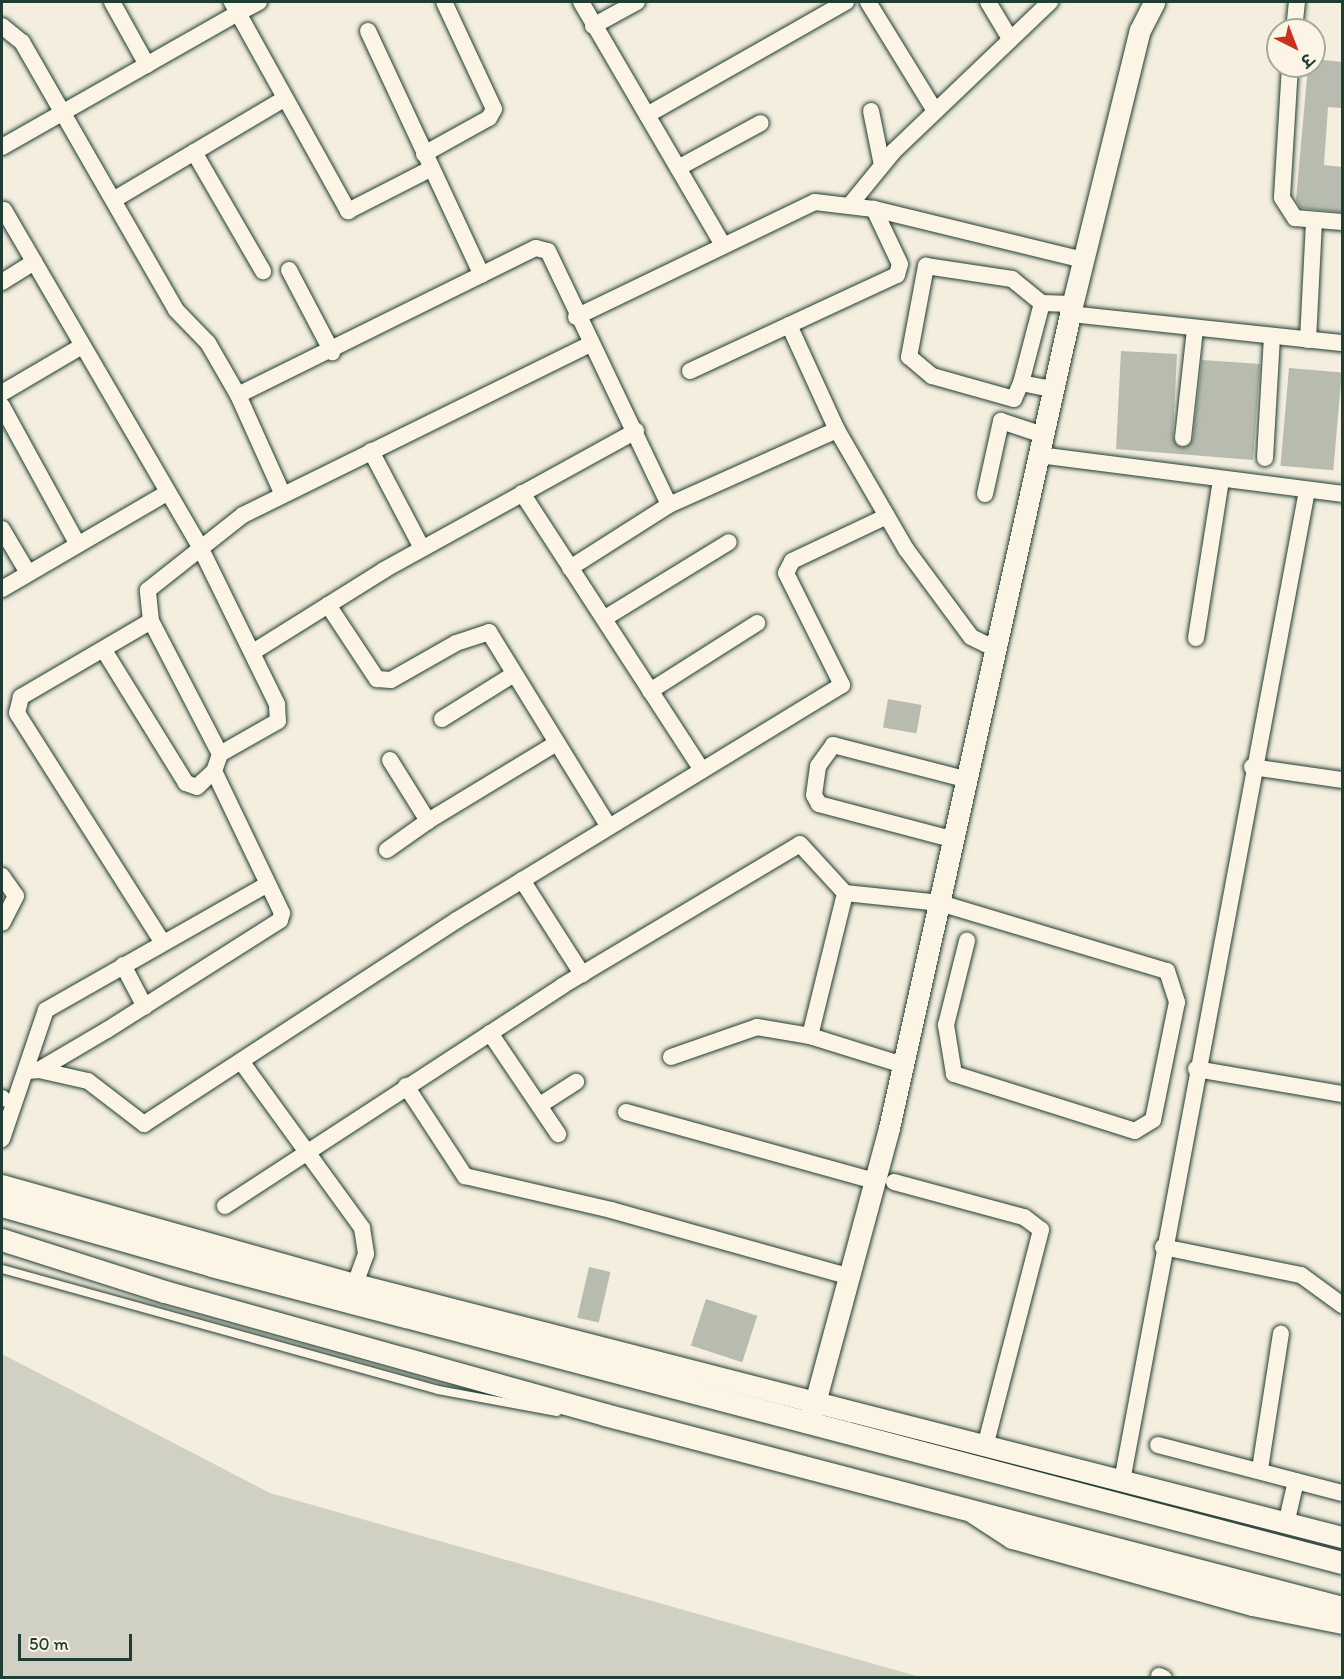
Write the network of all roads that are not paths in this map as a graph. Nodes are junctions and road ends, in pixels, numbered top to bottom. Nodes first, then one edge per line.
1 (112, 2) edge
2 (259, 2) edge
3 (444, 2) edge
4 (581, 2) edge
5 (637, 2) edge
6 (846, 2) edge
7 (868, 2) edge
8 (988, 2) edge
9 (1050, 2) edge
10 (1154, 2) edge
11 (1297, 2) edge
12 (235, 7) edge
13 (1295, 18) edge
14 (2, 26) edge
15 (593, 26) junction
16 (368, 31) dead end
17 (1009, 38) junction
18 (147, 65) junction
19 (1289, 78) edge
20 (284, 99) junction
21 (871, 111) dead end
22 (935, 111) junction
23 (64, 113) junction
24 (647, 115) junction
25 (761, 123) dead end
26 (3, 145) edge
27 (194, 152) junction
28 (427, 162) junction
29 (882, 165) junction
30 (678, 168) junction
31 (115, 199) junction
32 (849, 206) junction
33 (874, 209) junction
34 (4, 210) dead end
35 (1342, 222) edge
36 (1314, 223) junction
37 (722, 243) junction
38 (1083, 260) junction
39 (34, 262) junction
40 (289, 270) dead end
41 (263, 271) dead end
42 (482, 275) junction
43 (2, 282) edge
44 (1042, 303) junction
45 (1071, 309) junction
46 (576, 317) junction
47 (789, 325) junction
48 (1195, 329) junction
49 (1272, 337) junction
50 (1308, 340) junction
51 (1342, 343) edge
52 (591, 344) junction
53 (82, 346) junction
54 (332, 352) junction
55 (690, 371) dead end
56 (913, 373) dead end
57 (1022, 383) junction
58 (1053, 389) junction
59 (2, 393) edge
60 (238, 395) junction
61 (2, 405) edge
62 (1001, 421) junction
63 (837, 430) junction
64 (636, 431) junction
65 (1183, 438) dead end
66 (1041, 445) junction
67 (370, 451) junction
68 (1265, 458) dead end
69 (1221, 480) junction
70 (1307, 491) junction
71 (167, 493) junction
72 (522, 493) junction
73 (986, 494) dead end
74 (283, 495) junction
75 (1342, 495) edge
76 (669, 505) junction
77 (887, 516) junction
78 (2, 529) edge
79 (729, 542) dead end
80 (78, 544) junction
81 (422, 548) junction
82 (201, 549) junction
83 (570, 568) junction
84 (28, 573) junction
85 (2, 588) edge
86 (328, 605) junction
87 (605, 618) junction
88 (151, 621) junction
89 (757, 623) dead end
90 (1196, 638) dead end
91 (996, 649) junction
92 (253, 651) junction
93 (105, 652) junction
94 (514, 674) junction
95 (650, 691) junction
96 (442, 719) dead end
97 (557, 743) junction
98 (220, 754) junction
99 (390, 759) dead end
100 (1252, 767) junction
101 (702, 770) junction
102 (214, 771) junction
103 (968, 780) junction
104 (1342, 780) edge
105 (428, 821) junction
106 (609, 826) junction
107 (955, 840) junction
108 (387, 850) dead end
109 (2, 876) edge
110 (522, 880) junction
111 (268, 884) junction
112 (845, 893) junction
113 (940, 903) junction
114 (2, 923) edge
115 (968, 941) dead end
116 (163, 943) junction
117 (123, 965) junction
118 (582, 974) junction
119 (145, 1007) junction
120 (490, 1032) junction
121 (810, 1035) junction
122 (671, 1057) dead end
123 (243, 1064) junction
124 (903, 1065) junction
125 (33, 1070) junction
126 (1196, 1070) junction
127 (576, 1082) dead end
128 (406, 1086) junction
129 (1342, 1094) edge
130 (540, 1105) junction
131 (626, 1112) dead end
132 (558, 1134) dead end
133 (2, 1139) edge
134 (305, 1151) junction
135 (884, 1181) junction
136 (2, 1185) edge
137 (2, 1206) edge
138 (225, 1206) dead end
139 (2, 1240) edge
140 (1163, 1247) junction
141 (2, 1269) edge
142 (851, 1277) junction
143 (352, 1293) junction
144 (163, 1302) junction
145 (1342, 1305) edge
146 (1281, 1334) dead end
147 (813, 1413) junction
148 (1158, 1445) dead end
149 (985, 1446) junction
150 (1260, 1469) junction
151 (1122, 1481) junction
152 (1296, 1481) junction
153 (1342, 1493) edge
154 (972, 1512) junction
155 (1286, 1524) junction
156 (1342, 1537) edge
157 (1342, 1563) edge
158 (1342, 1608) edge
159 (1342, 1623) edge

1 - 18 street
2 - 12 street
3 - 28 street
4 - 15 street
5 - 15 street
6 - 24 street
7 - 22 street
8 - 17 street
9 - 17 street
10 - 38 street
11 - 13 street
12 - 18 street
12 - 20 street
14 - 23 street
15 - 24 street
16 - 28 street
17 - 22 street
18 - 23 street
19 - 36 street
20 - 27 street
20 - 28 street
21 - 29 street
22 - 29 street
23 - 26 street
23 - 31 street
24 - 30 street
25 - 30 street
27 - 31 street
27 - 41 street
28 - 42 street
29 - 32 street
30 - 37 street
31 - 60 street
32 - 33 street
32 - 37 street
33 - 38 street
33 - 47 street
34 - 39 street
35 - 36 street
36 - 50 street
37 - 46 street
38 - 45 street
39 - 43 street
39 - 53 street
40 - 54 street
42 - 46 street
42 - 54 street
44 - 45 street
44 - 57 street
44 - 57 street
45 - 48 street
45 - 58 street
46 - 52 street
47 - 55 street
47 - 63 street
48 - 49 street
48 - 65 street
49 - 50 street
49 - 68 street
50 - 51 street
52 - 64 street
52 - 67 street
53 - 59 street
53 - 71 street
54 - 60 street
56 - 62 street
57 - 58 street
58 - 66 street
60 - 74 street
61 - 80 street
62 - 66 street
62 - 73 street
63 - 76 street
63 - 77 street
64 - 72 street
64 - 76 street
66 - 69 street
66 - 91 street
67 - 74 street
67 - 81 street
69 - 70 street
69 - 90 street
70 - 75 street
70 - 100 street
71 - 80 street
71 - 82 street
72 - 81 street
72 - 83 street
74 - 82 street
76 - 83 street
77 - 91 street
77 - 101 street
78 - 84 street
79 - 87 street
80 - 84 street
81 - 86 street
82 - 88 street
82 - 92 street
83 - 87 street
84 - 85 street
86 - 92 street
86 - 94 street
87 - 95 street
88 - 93 street
88 - 98 street
89 - 95 street
91 - 103 street
92 - 98 street
93 - 102 street
93 - 116 street
94 - 96 street
94 - 97 street
95 - 101 street
97 - 105 street
97 - 106 street
98 - 102 street
99 - 105 street
100 - 104 street
100 - 126 street
101 - 106 street
102 - 111 street
103 - 107 street
103 - 107 street
105 - 108 street
106 - 110 street
107 - 113 street
109 - 114 street
110 - 118 street
110 - 123 street
111 - 116 street
111 - 119 street
112 - 113 street
112 - 118 street
112 - 121 street
113 - 115 street
113 - 124 street
116 - 117 street
117 - 119 street
117 - 125 street
118 - 120 street
119 - 125 street
120 - 128 street
120 - 130 street
121 - 122 street
121 - 124 street
123 - 125 street
123 - 134 street
124 - 135 street
125 - 133 street
126 - 129 street
126 - 140 street
127 - 130 street
128 - 134 street
128 - 142 street
130 - 132 street
131 - 135 street
134 - 138 street
134 - 143 street
135 - 142 street
135 - 149 street
136 - 143 street
137 - 143 main road
139 - 144 main road
140 - 145 street
140 - 151 street
141 - 144 lane
142 - 147 street
143 - 147 main road
144 - 154 main road
146 - 150 street
147 - 149 street
147 - 157 main road
148 - 150 street
149 - 151 street
150 - 152 street
151 - 155 street
152 - 153 street
152 - 155 street
154 - 158 main road
154 - 159 street
155 - 156 street

